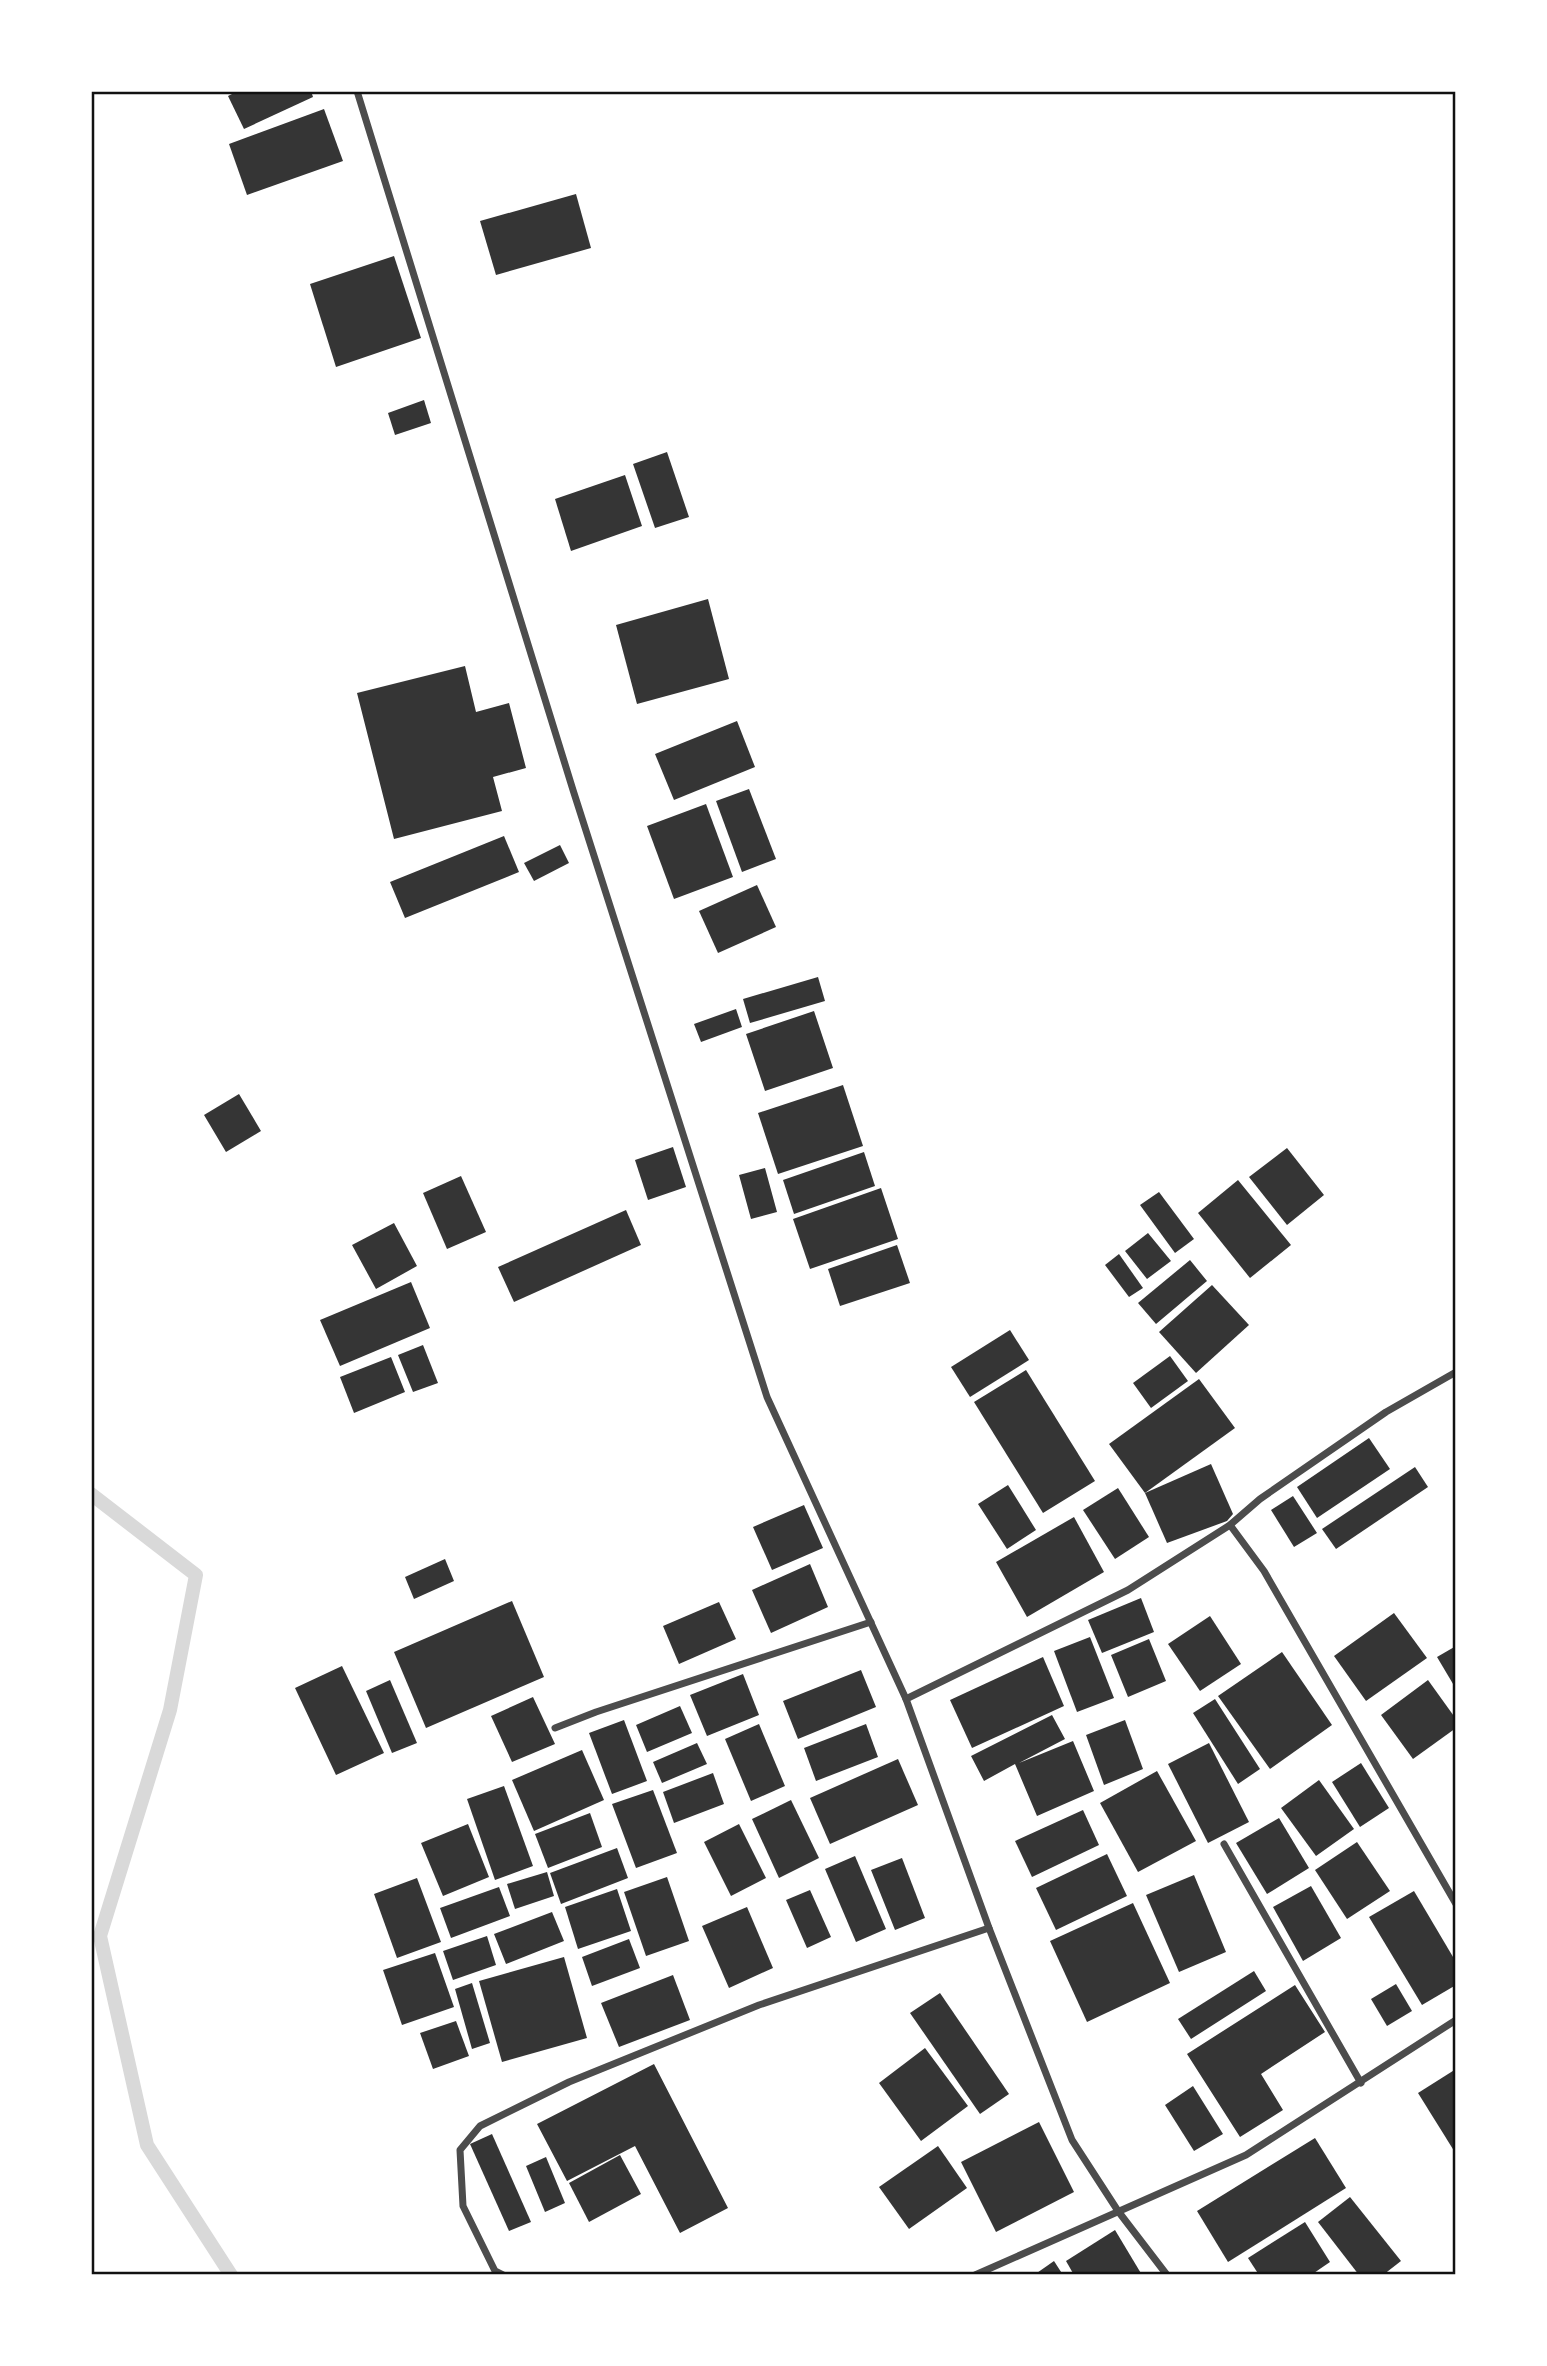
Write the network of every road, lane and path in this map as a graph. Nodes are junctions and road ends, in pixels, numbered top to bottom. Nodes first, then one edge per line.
1 (357, 91) edge
2 (1456, 1372) edge
3 (1230, 1525) junction
4 (871, 1622) junction
5 (906, 1699) junction
6 (555, 1728) dead end
7 (1224, 1844) dead end
8 (1456, 1904) edge
9 (989, 1928) junction
10 (1456, 2020) edge
11 (1361, 2083) junction
12 (1118, 2211) junction
13 (503, 2275) edge
14 (975, 2275) edge
15 (1167, 2275) edge

1 - 4 street
2 - 3 street
3 - 5 street
3 - 8 street
4 - 5 street
4 - 6 street
5 - 9 street
7 - 11 street
9 - 12 street
9 - 13 street
10 - 11 street
11 - 12 street
12 - 14 street
12 - 15 street

